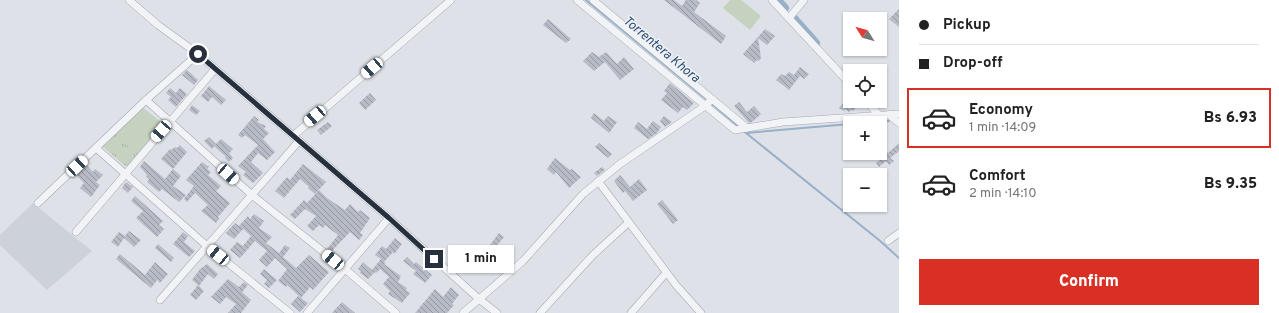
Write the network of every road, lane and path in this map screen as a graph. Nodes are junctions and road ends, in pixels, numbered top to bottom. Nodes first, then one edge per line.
1 (129, 0) edge
2 (451, 0) edge
3 (577, 0) edge
4 (593, 0) edge
5 (772, 0) edge
6 (804, 0) edge
7 (789, 18) junction
8 (198, 54) junction
9 (215, 69) junction
10 (843, 76) edge
11 (712, 99) junction
12 (146, 100) junction
13 (705, 106) junction
14 (873, 108) edge
15 (899, 114) edge
16 (889, 115) junction
17 (880, 116) joint
18 (843, 118) edge
19 (170, 121) junction
20 (899, 123) edge
21 (747, 128) junction
22 (296, 138) junction
23 (96, 148) junction
24 (126, 172) junction
25 (598, 181) junction
26 (252, 194) junction
27 (38, 203) dead end
28 (389, 218) junction
29 (628, 223) junction
30 (76, 232) dead end
31 (899, 233) edge
32 (888, 241) dead end
33 (207, 246) junction
34 (345, 269) junction
35 (666, 273) junction
36 (479, 299) junction
37 (160, 300) dead end
38 (290, 313) edge
39 (307, 313) edge
40 (396, 313) edge
41 (463, 313) edge
42 (497, 313) edge
43 (540, 313) edge
44 (631, 313) edge
45 (701, 313) edge

1 - 8 street
2 - 22 street
3 - 13 street
4 - 11 street
5 - 7 street
6 - 7 street
7 - 10 street
8 - 9 street
8 - 12 street
9 - 19 street
9 - 22 street
11 - 13 street
11 - 21 street
12 - 19 street
12 - 23 street
13 - 21 street
13 - 25 street
14 - 17 street
15 - 16 street
16 - 17 street
16 - 20 street
18 - 21 street
19 - 24 street
19 - 26 street
22 - 26 street
22 - 28 street
23 - 24 street
23 - 27 street
24 - 30 street
24 - 33 street
25 - 29 street
25 - 36 street
26 - 33 street
26 - 34 street
28 - 34 street
28 - 36 street
29 - 35 street
29 - 43 street
31 - 32 street
33 - 37 street
33 - 38 street
34 - 39 street
34 - 40 street
35 - 44 street
35 - 45 street
36 - 41 street
36 - 42 street

